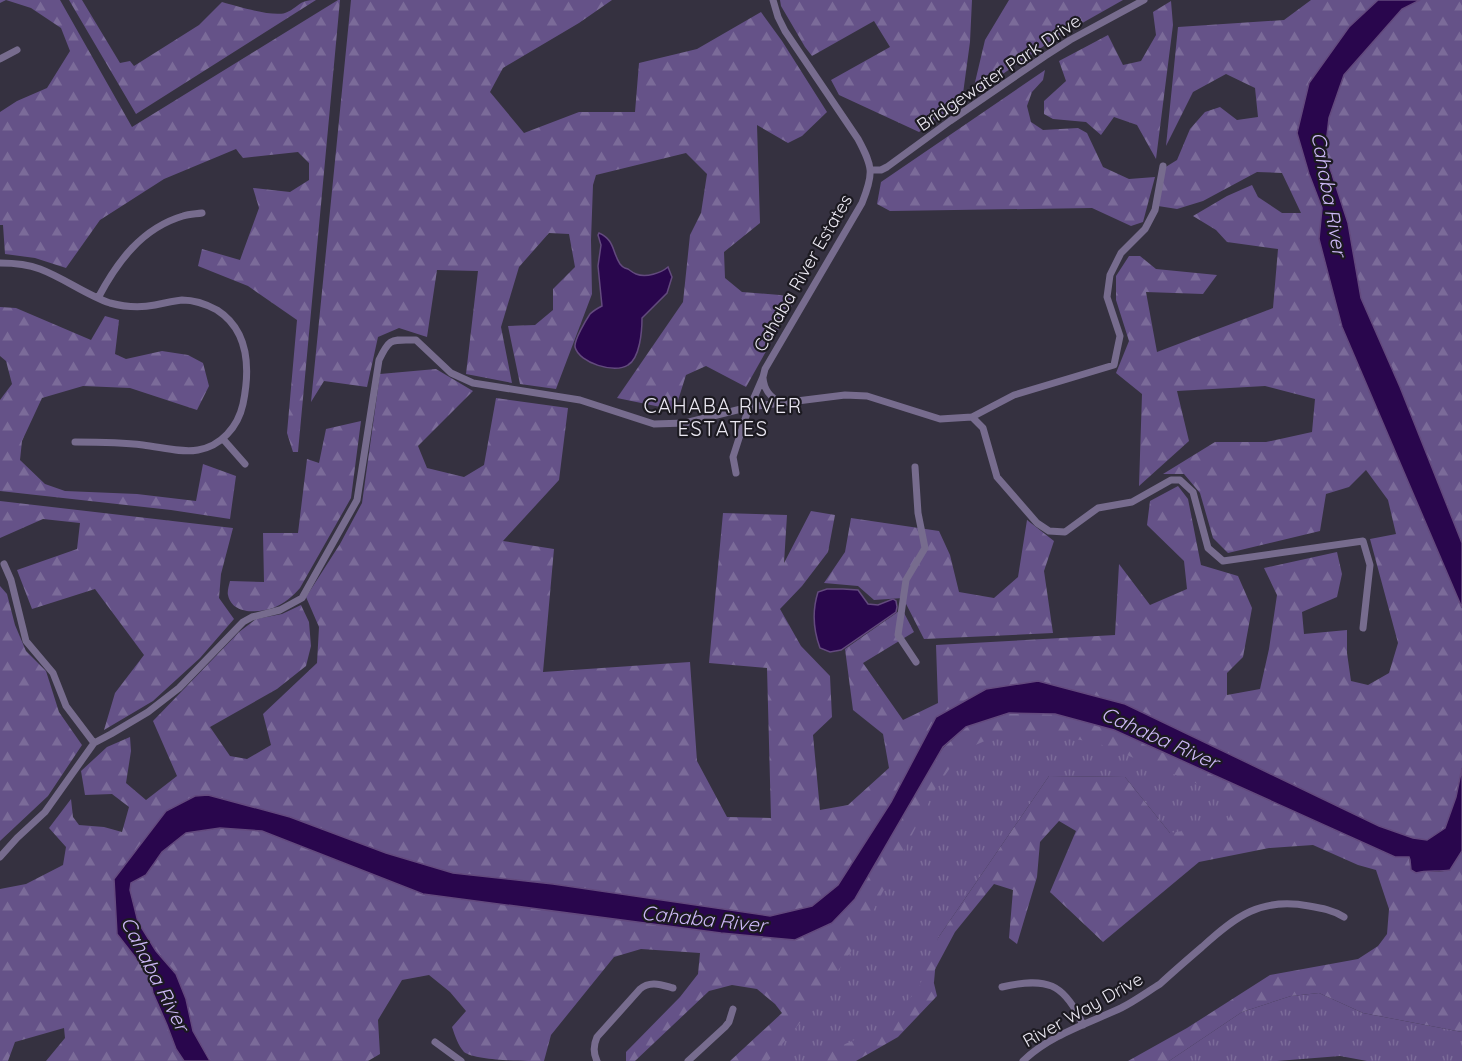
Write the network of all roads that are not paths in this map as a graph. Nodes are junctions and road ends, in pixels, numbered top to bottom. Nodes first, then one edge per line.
1 (773, 0) edge
2 (1144, 0) edge
3 (17, 50) dead end
4 (0, 59) edge
5 (1163, 166) dead end
6 (871, 170) junction
7 (201, 213) dead end
8 (0, 262) edge
9 (98, 298) junction
10 (763, 377) junction
11 (781, 403) junction
12 (750, 407) junction
13 (972, 417) junction
14 (223, 438) junction
15 (75, 442) dead end
16 (245, 465) dead end
17 (915, 467) dead end
18 (736, 474) dead end
19 (4, 564) dead end
20 (1363, 627) dead end
21 (916, 662) dead end
22 (94, 743) junction
23 (0, 857) edge
24 (1344, 917) dead end
25 (1002, 987) dead end
26 (673, 988) dead end
27 (733, 1009) dead end
28 (1083, 1025) junction
29 (435, 1042) dead end
30 (461, 1061) edge
31 (597, 1061) edge
32 (688, 1061) edge
33 (1023, 1061) edge

1 - 6 street
2 - 6 street, Bridgewater Park Drive
3 - 4 street
5 - 13 street
6 - 10 street, Cahaba River Estates
7 - 9 street
8 - 9 street
9 - 14 street
10 - 11 street
10 - 12 street, Cahaba River Estates
11 - 12 street
11 - 13 street
12 - 18 street, Cahaba River Estates
12 - 22 street
13 - 20 street
14 - 15 street
14 - 16 street
17 - 21 street
19 - 22 street
22 - 23 street
24 - 28 street, River Way Drive
25 - 28 street
26 - 31 street
27 - 32 street
28 - 33 street, River Way Drive
29 - 30 street

